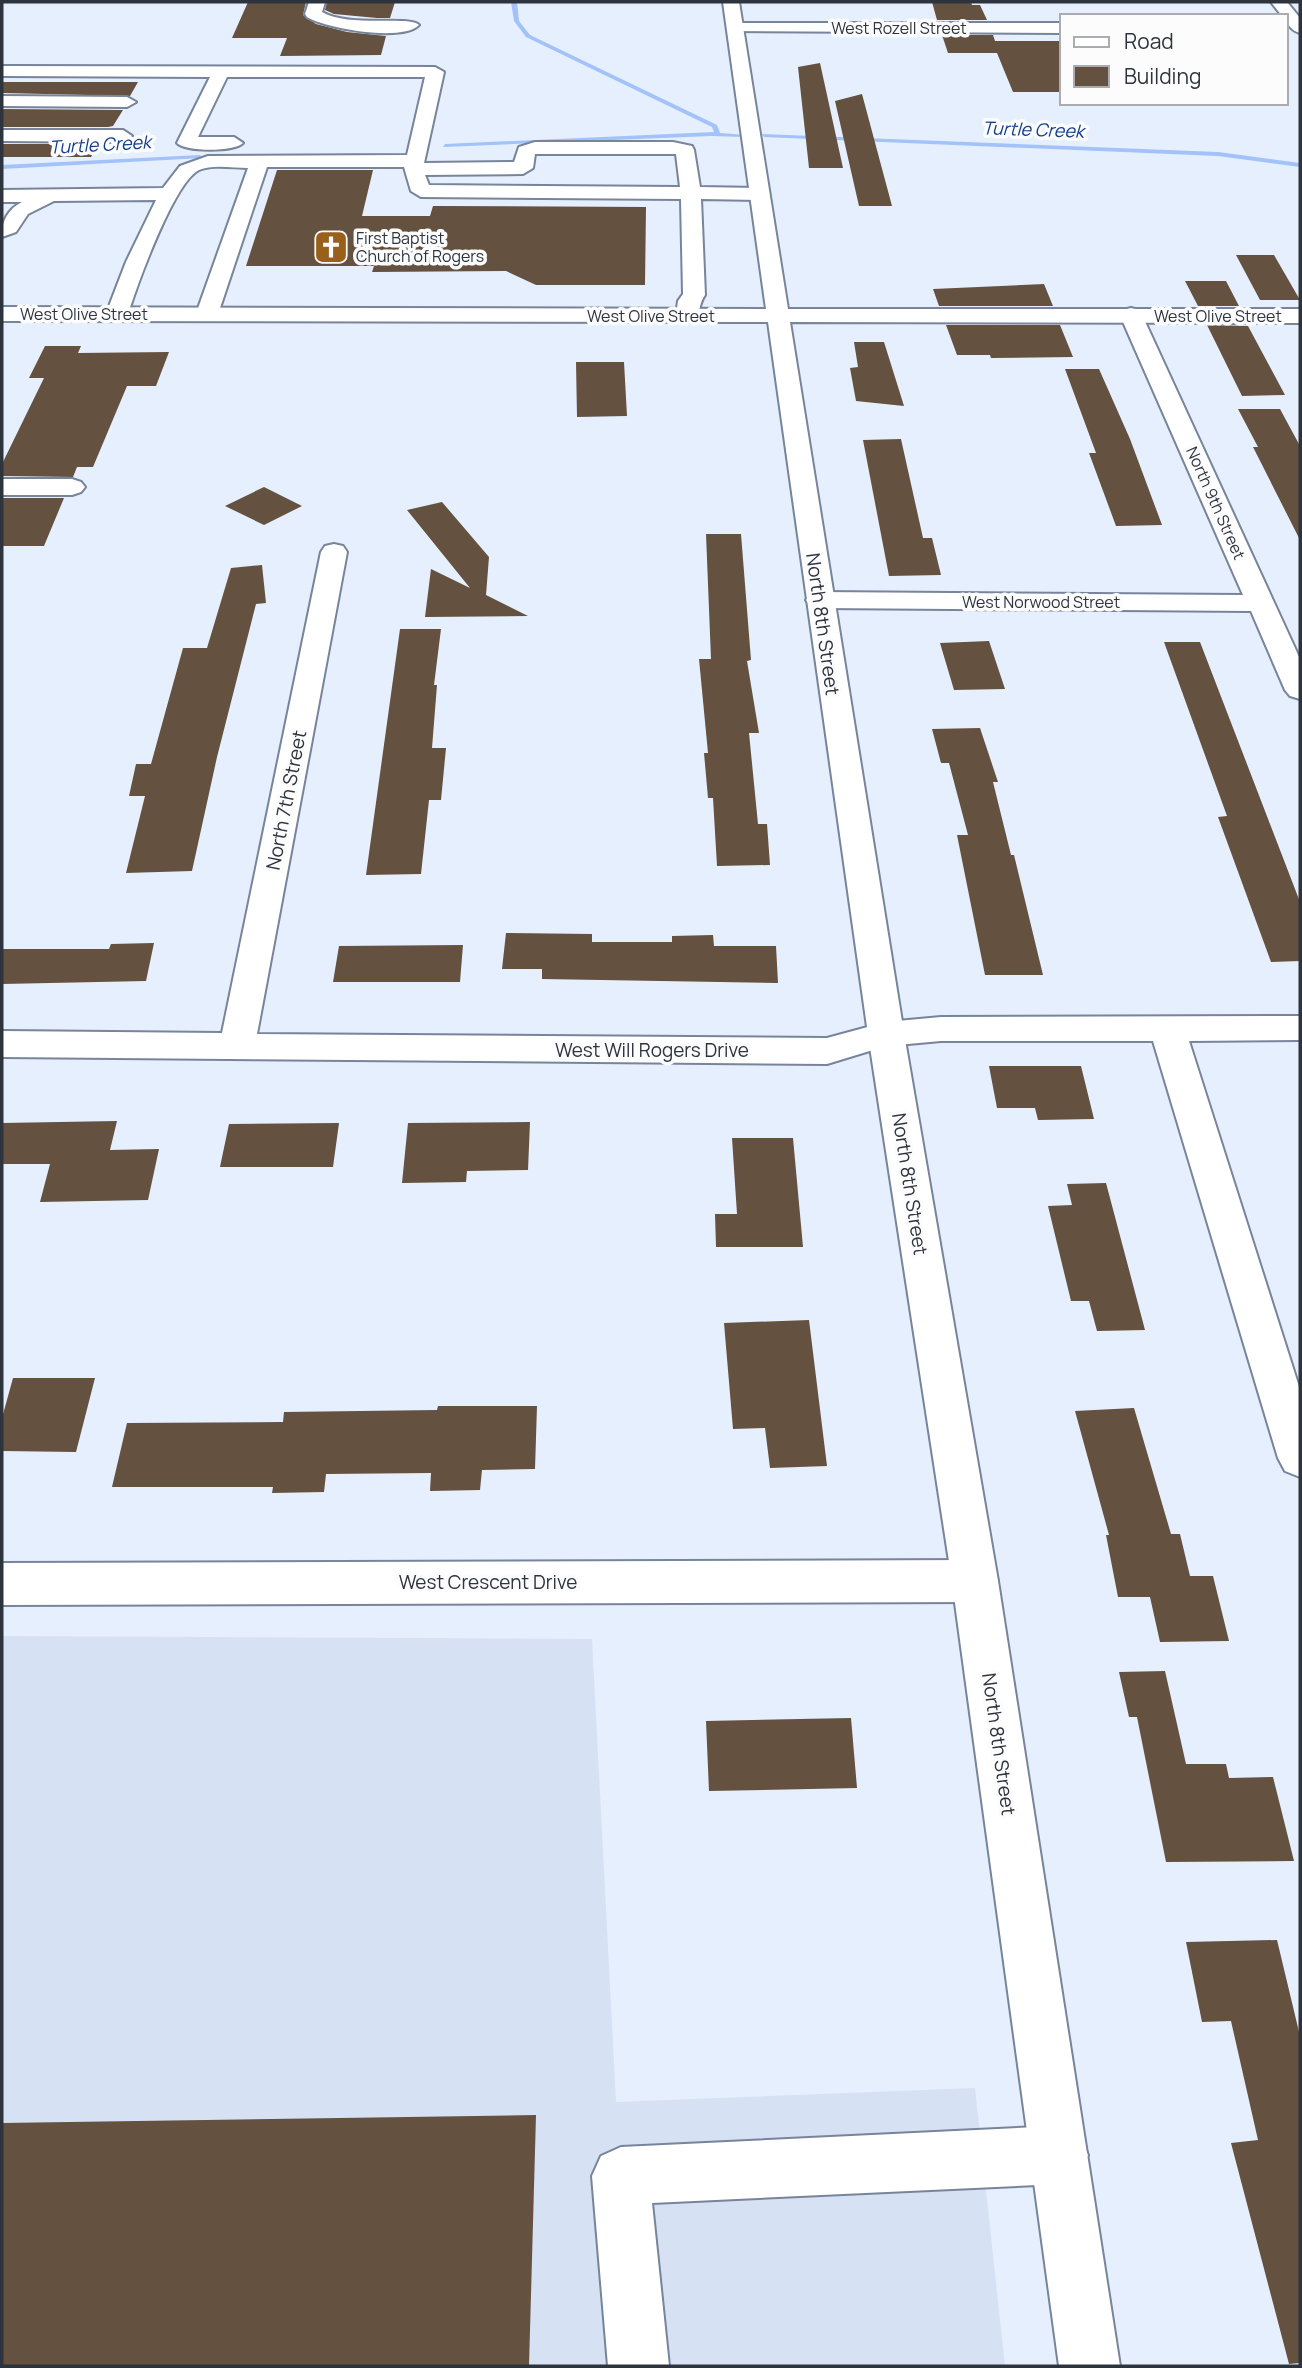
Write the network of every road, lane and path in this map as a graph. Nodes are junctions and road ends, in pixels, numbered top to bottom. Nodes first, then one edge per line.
1 (317, 2) edge
2 (1279, 2) edge
3 (1017, 10) dead end
4 (733, 15) edge
5 (411, 25) dead end
6 (1025, 28) junction
7 (1060, 28) edge
8 (1300, 29) edge
9 (2, 71) edge
10 (222, 72) junction
11 (2, 101) edge
12 (127, 102) dead end
13 (2, 135) edge
14 (123, 136) dead end
15 (236, 162) junction
16 (259, 162) junction
17 (414, 165) junction
18 (691, 193) junction
19 (169, 194) junction
20 (760, 194) junction
21 (50, 195) junction
22 (2, 196) edge
23 (11, 211) edge
24 (2, 231) edge
25 (2, 314) edge
26 (117, 314) junction
27 (207, 314) junction
28 (1131, 315) junction
29 (687, 316) junction
30 (778, 316) junction
31 (1300, 316) edge
32 (2, 487) edge
33 (72, 487) dead end
34 (334, 552) dead end
35 (820, 600) junction
36 (1261, 603) junction
37 (1300, 690) edge
38 (1167, 1028) junction
39 (1300, 1028) edge
40 (886, 1034) junction
41 (2, 1044) edge
42 (237, 1047) junction
43 (1300, 1458) edge
44 (975, 1581) junction
45 (2, 1584) edge
46 (1059, 2155) junction
47 (638, 2366) edge
48 (1090, 2366) edge

1 - 5 main road
2 - 8 main road
3 - 6 main road
4 - 6 main road, West Rozell Street
4 - 20 main road, North 8th Street
6 - 7 main road, West Rozell Street
9 - 10 main road
10 - 15 main road
10 - 17 main road
11 - 12 main road
13 - 14 main road
15 - 16 main road
15 - 19 main road
16 - 17 main road
16 - 27 main road
17 - 18 main road
17 - 18 main road
18 - 20 main road
18 - 29 main road
19 - 21 main road
19 - 26 main road
20 - 30 main road, North 8th Street
21 - 22 main road
21 - 23 main road
23 - 24 main road
25 - 26 main road, West Olive Street
26 - 27 main road, West Olive Street
27 - 29 main road, West Olive Street
28 - 30 main road, West Olive Street
28 - 31 main road, West Olive Street
28 - 36 main road, North 9th Street
29 - 30 main road, West Olive Street
30 - 35 main road, North 8th Street
32 - 33 main road
34 - 42 main road, North 7th Street
35 - 36 main road, West Norwood Street
35 - 40 main road, North 8th Street
36 - 37 main road, North 9th Street
38 - 39 main road, West Will Rogers Drive
38 - 40 main road, West Will Rogers Drive
38 - 43 main road
40 - 42 main road, West Will Rogers Drive
40 - 44 main road, North 8th Street
41 - 42 main road, West Will Rogers Drive
44 - 45 main road, West Crescent Drive
44 - 46 main road, North 8th Street
46 - 47 main road
46 - 48 main road, North 8th Street

